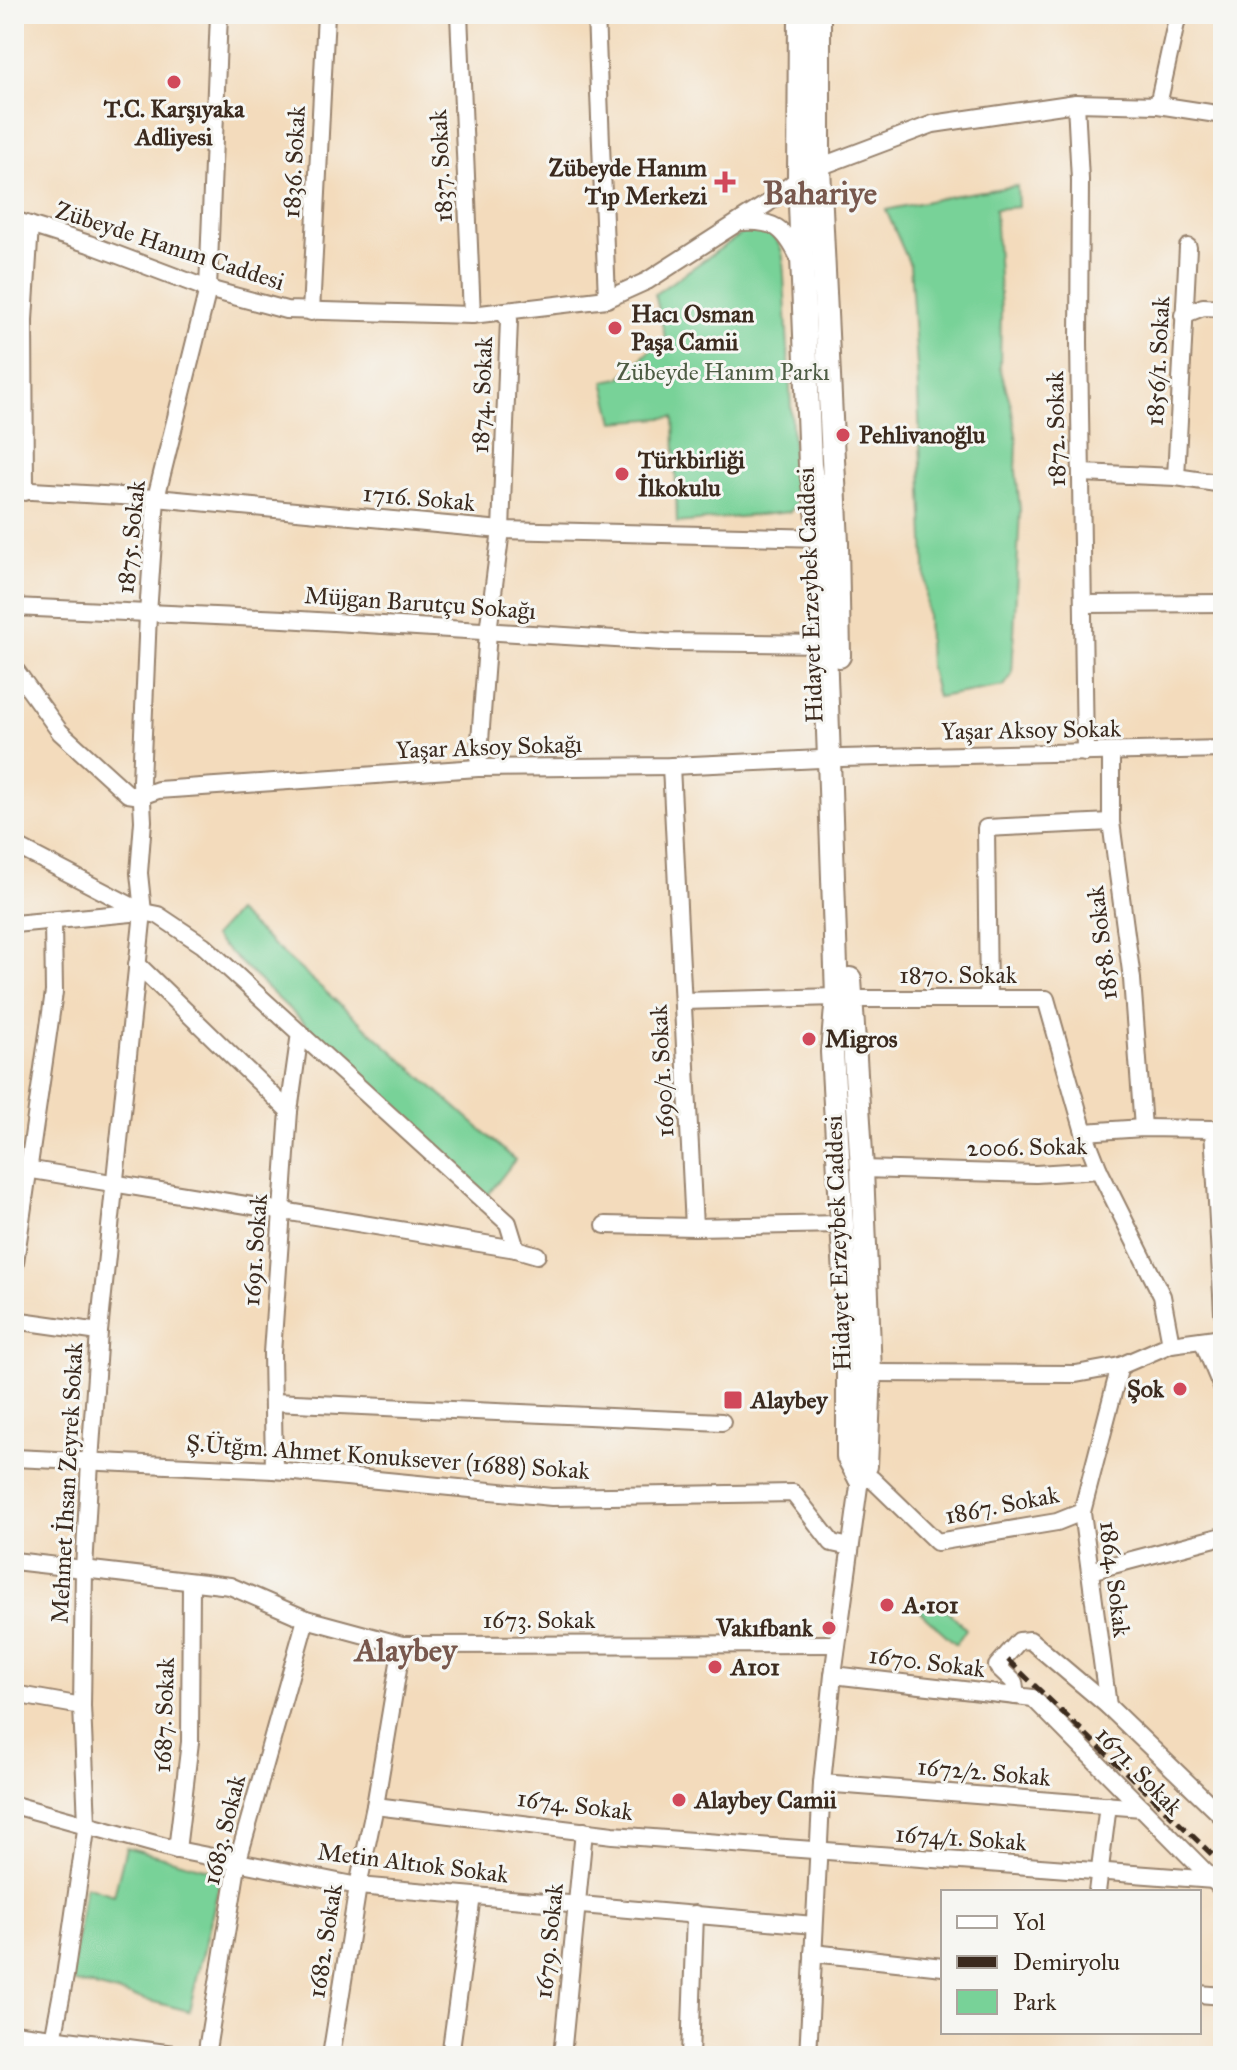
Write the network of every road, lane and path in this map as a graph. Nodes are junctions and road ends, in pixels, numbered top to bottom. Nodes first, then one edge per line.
1 (219, 14) edge
2 (326, 14) edge
3 (459, 14) edge
4 (596, 14) edge
5 (800, 14) edge
6 (819, 14) edge
7 (1178, 14) edge
8 (1076, 103) junction
9 (1158, 105) junction
10 (1223, 115) edge
11 (809, 173) junction
12 (739, 222) junction
13 (22, 223) edge
14 (1188, 247) dead end
15 (803, 266) junction
16 (208, 289) junction
17 (607, 299) junction
18 (1223, 308) edge
19 (311, 312) junction
20 (503, 312) junction
21 (472, 315) junction
22 (1183, 315) junction
23 (19, 319) edge
24 (1081, 473) junction
25 (1176, 477) junction
26 (1223, 484) edge
27 (19, 491) edge
28 (156, 498) junction
29 (501, 530) junction
30 (821, 538) junction
31 (1223, 603) edge
32 (1085, 604) junction
33 (14, 607) edge
34 (148, 614) junction
35 (488, 632) junction
36 (824, 644) junction
37 (14, 668) edge
38 (1223, 749) edge
39 (1111, 752) junction
40 (1085, 753) junction
41 (835, 759) junction
42 (671, 766) junction
43 (478, 768) junction
44 (141, 796) junction
45 (1111, 822) junction
46 (14, 845) edge
47 (143, 912) junction
48 (53, 922) junction
49 (14, 924) edge
50 (137, 964) junction
51 (844, 998) junction
52 (988, 999) junction
53 (683, 1001) junction
54 (300, 1033) junction
55 (289, 1111) junction
56 (1143, 1128) junction
57 (1084, 1132) junction
58 (22, 1169) edge
59 (862, 1169) junction
60 (1099, 1170) junction
61 (115, 1183) junction
62 (282, 1210) junction
63 (842, 1224) junction
64 (605, 1225) dead end
65 (694, 1227) junction
66 (516, 1249) junction
67 (537, 1255) dead end
68 (14, 1269) edge
69 (1223, 1313) edge
70 (14, 1320) edge
71 (99, 1332) junction
72 (1223, 1337) edge
73 (1202, 1340) junction
74 (1171, 1344) junction
75 (1120, 1366) junction
76 (870, 1373) junction
77 (1223, 1390) edge
78 (273, 1402) junction
79 (722, 1422) dead end
80 (14, 1458) edge
81 (90, 1462) junction
82 (274, 1470) junction
83 (860, 1479) junction
84 (1082, 1512) junction
85 (1223, 1536) edge
86 (850, 1547) junction
87 (14, 1561) edge
88 (84, 1569) junction
89 (1090, 1571) junction
90 (191, 1582) junction
91 (306, 1619) junction
92 (837, 1644) junction
93 (402, 1645) junction
94 (833, 1675) junction
95 (14, 1694) edge
96 (1016, 1696) junction
97 (82, 1706) junction
98 (1108, 1706) junction
99 (822, 1783) junction
100 (14, 1805) edge
101 (1108, 1805) junction
102 (375, 1806) junction
103 (1142, 1808) junction
104 (1223, 1817) edge
105 (87, 1823) junction
106 (584, 1831) junction
107 (177, 1850) junction
108 (819, 1851) junction
109 (238, 1860) junction
110 (1100, 1872) junction
111 (1218, 1885) edge
112 (358, 1886) junction
113 (1097, 1890) edge
114 (472, 1896) junction
115 (577, 1905) junction
116 (695, 1914) junction
117 (814, 1925) junction
118 (813, 1953) junction
119 (941, 1967) edge
120 (1201, 1994) edge
121 (1223, 1996) edge
122 (14, 2033) edge
123 (1223, 2046) edge
124 (51, 2048) edge
125 (189, 2056) edge
126 (206, 2056) edge
127 (331, 2056) edge
128 (450, 2056) edge
129 (562, 2056) edge
130 (690, 2056) edge
131 (808, 2056) edge
132 (1219, 2056) edge

1 - 16 street, 1875. Sokak
2 - 19 street, 1836. Sokak
3 - 21 street, 1837. Sokak
4 - 17 street
5 - 11 main road, Hidayet Erzeybek Caddesi
6 - 11 main road, Hidayet Erzeybek Caddesi
7 - 9 street
8 - 9 street, Zübeyde Hanım Caddesi
8 - 11 street, Zübeyde Hanım Caddesi
8 - 24 street, 1872. Sokak
9 - 10 street, Zübeyde Hanım Caddesi
11 - 12 street, Zübeyde Hanım Caddesi
11 - 15 main road, Hidayet Erzeybek Caddesi
11 - 41 main road, Hidayet Erzeybek Caddesi
12 - 15 street
12 - 17 street, Zübeyde Hanım Caddesi
13 - 16 street, Zübeyde Hanım Caddesi
13 - 23 street
14 - 22 street, 1856/1. Sokak
15 - 30 main road, Hidayet Erzeybek Caddesi
16 - 19 street, Zübeyde Hanım Caddesi
16 - 28 street, 1875. Sokak
17 - 20 street, Zübeyde Hanım Caddesi
18 - 22 street
19 - 21 street, Zübeyde Hanım Caddesi
20 - 21 street, Zübeyde Hanım Caddesi
20 - 29 street, 1874. Sokak
22 - 25 street, 1856/1. Sokak
23 - 27 street
24 - 25 street
24 - 32 street, 1872. Sokak
25 - 26 street
27 - 28 street, 1716. Sokak
28 - 29 street, 1716. Sokak
28 - 34 street, 1875. Sokak
29 - 30 street, 1716. Sokak
29 - 35 street, 1874. Sokak
30 - 36 main road, Hidayet Erzeybek Caddesi
31 - 32 street
32 - 40 street, 1872. Sokak
33 - 34 street, Müjgan Barutçu Sokağı
34 - 35 street, Müjgan Barutçu Sokağı
34 - 44 street, 1875. Sokak
35 - 36 street, Müjgan Barutçu Sokağı
35 - 43 street, 1874. Sokak
36 - 41 main road, Hidayet Erzeybek Caddesi
37 - 44 street
38 - 39 street, Yaşar Aksoy Sokak
39 - 40 street, Yaşar Aksoy Sokak
39 - 45 street, 1858. Sokak
40 - 41 street, Yaşar Aksoy Sokak
41 - 42 street, Yaşar Aksoy Sokağı
41 - 51 main road, Hidayet Erzeybek Caddesi
42 - 43 street, Yaşar Aksoy Sokağı
42 - 53 street, 1690/1. Sokak
43 - 44 street, Yaşar Aksoy Sokağı
44 - 47 street, 1875. Sokak
45 - 52 street
45 - 56 street, 1858. Sokak
46 - 47 street
47 - 48 street
47 - 50 street, Mehmet İhsan Zeyrek Sokak
47 - 54 street
48 - 49 street
48 - 58 street
50 - 55 street
50 - 61 street, Mehmet İhsan Zeyrek Sokak
51 - 52 street, 1870. Sokak
51 - 53 street, 1870. Sokak
51 - 59 main road, Hidayet Erzeybek Caddesi
51 - 63 main road, Hidayet Erzeybek Caddesi
52 - 57 street, 1870. Sokak
53 - 65 street, 1690/1. Sokak
54 - 55 street, 1691. Sokak
54 - 66 street
55 - 62 street, 1691. Sokak
56 - 57 street
56 - 69 street
57 - 60 street
58 - 61 street
58 - 68 street
59 - 60 street, 2006. Sokak
59 - 76 main road, Hidayet Erzeybek Caddesi
60 - 74 street, 2006. Sokak
61 - 62 street
61 - 71 street, Mehmet İhsan Zeyrek Sokak
62 - 66 street
62 - 78 street, 1691. Sokak
63 - 65 street
63 - 83 main road, Hidayet Erzeybek Caddesi
64 - 65 street
66 - 67 street
70 - 71 street
71 - 81 street, Mehmet İhsan Zeyrek Sokak
72 - 73 street
73 - 74 street
73 - 77 street
74 - 75 street
75 - 76 street
75 - 84 street, 1864. Sokak
76 - 83 main road, Hidayet Erzeybek Caddesi
78 - 79 street
78 - 82 street, 1691. Sokak
80 - 81 street, Ş.Ütğm. Ahmet Konuksever (1688) Sokak
81 - 82 street, Ş.Ütğm. Ahmet Konuksever (1688) Sokak
81 - 88 street, Mehmet İhsan Zeyrek Sokak
82 - 86 street, Ş.Ütğm. Ahmet Konuksever (1688) Sokak
83 - 84 street, 1867. Sokak
83 - 86 street
84 - 89 street, 1864. Sokak
85 - 89 street
86 - 92 street
87 - 88 street, 1673. Sokak
88 - 90 street, 1673. Sokak
88 - 97 street, Mehmet İhsan Zeyrek Sokak
89 - 98 street, 1864. Sokak
90 - 91 street, 1673. Sokak
90 - 107 street, 1687. Sokak
91 - 93 street, 1673. Sokak
91 - 109 street, 1683. Sokak
92 - 93 street, 1673. Sokak
92 - 94 street
93 - 102 street, 1682. Sokak
94 - 96 street, 1670. Sokak
94 - 99 street
95 - 97 street
96 - 98 street, 1671. Sokak
96 - 103 street, 1671. Sokak
97 - 105 street, Mehmet İhsan Zeyrek Sokak
98 - 104 street, 1671. Sokak
99 - 101 street, 1672/2. Sokak
99 - 108 street
100 - 105 street, Metin Altıok Sokak
101 - 103 street, 1672/2. Sokak
101 - 110 street
102 - 106 street, 1674. Sokak
102 - 112 street, 1682. Sokak
103 - 111 street, 1671. Sokak
105 - 107 street, Metin Altıok Sokak
105 - 124 street, Mehmet İhsan Zeyrek Sokak
106 - 108 street, 1674. Sokak
106 - 115 street, 1679. Sokak
107 - 109 street, Metin Altıok Sokak
108 - 110 street, 1674/1. Sokak
108 - 117 street
109 - 112 street, Metin Altıok Sokak
109 - 126 street, 1683. Sokak
110 - 111 street, 1674/1. Sokak
110 - 113 street
112 - 114 street, Metin Altıok Sokak
112 - 127 street, 1682. Sokak
114 - 115 street, Metin Altıok Sokak
114 - 128 street
115 - 116 street, Metin Altıok Sokak
115 - 129 street, 1679. Sokak
116 - 117 street, Metin Altıok Sokak
116 - 130 street
117 - 118 street
118 - 119 street
118 - 131 street
120 - 121 street
122 - 124 street
123 - 132 street
124 - 125 street

